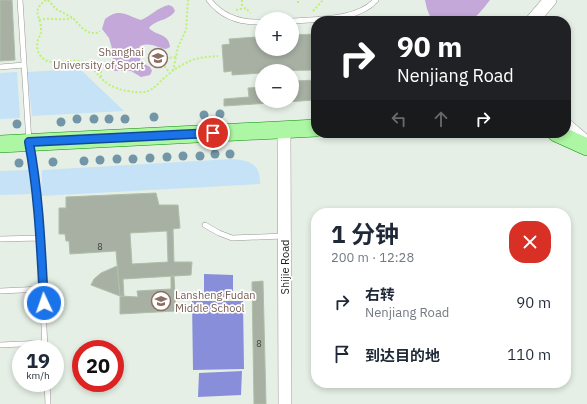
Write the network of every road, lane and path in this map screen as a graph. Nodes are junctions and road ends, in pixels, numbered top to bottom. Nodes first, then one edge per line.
1 (20, 0) edge
2 (47, 0) edge
3 (188, 0) edge
4 (209, 0) edge
5 (242, 0) edge
6 (298, 0) edge
7 (323, 0) edge
8 (376, 0) edge
9 (550, 0) edge
10 (298, 3) dead end
11 (242, 8) dead end
12 (313, 11) dead end
13 (341, 16) edge
14 (536, 16) edge
15 (73, 18) junction
16 (311, 19) edge
17 (39, 20) junction
18 (299, 20) edge
19 (255, 22) edge
20 (100, 31) dead end
21 (218, 56) dead end
22 (150, 57) dead end
23 (176, 57) junction
24 (154, 58) junction
25 (24, 65) junction
26 (0, 67) edge
27 (93, 68) junction
28 (173, 71) junction
29 (170, 73) junction
30 (101, 78) junction
31 (311, 128) edge
32 (571, 129) edge
33 (284, 130) junction
34 (567, 138) edge
35 (29, 142) junction
36 (587, 143) edge
37 (0, 144) edge
38 (587, 147) edge
39 (205, 224) dead end
40 (284, 236) junction
41 (40, 238) junction
42 (0, 240) edge
43 (43, 289) junction
44 (0, 291) edge
45 (45, 340) edge
46 (12, 344) edge
47 (0, 345) edge
48 (47, 392) edge
49 (48, 404) edge
50 (285, 404) edge

1 - 25 lane
2 - 15 path
2 - 17 path
3 - 23 path
4 - 19 lane
5 - 11 path
6 - 10 path
7 - 12 path
8 - 13 lane
9 - 14 street
15 - 17 path
15 - 20 path
16 - 18 lane
17 - 27 path
21 - 28 path
22 - 24 path
23 - 24 path
23 - 28 path
24 - 29 path
25 - 26 lane
25 - 35 lane
27 - 30 path
27 - 30 path
28 - 29 path
29 - 30 path
31 - 33 main road
32 - 36 street
33 - 35 main road
33 - 40 street, Shijie Road
34 - 38 main road
35 - 37 main road
35 - 41 lane
39 - 40 lane
40 - 50 street, Shijie Road
41 - 42 lane
41 - 43 lane
43 - 44 lane
43 - 45 lane
46 - 47 lane
48 - 49 lane

